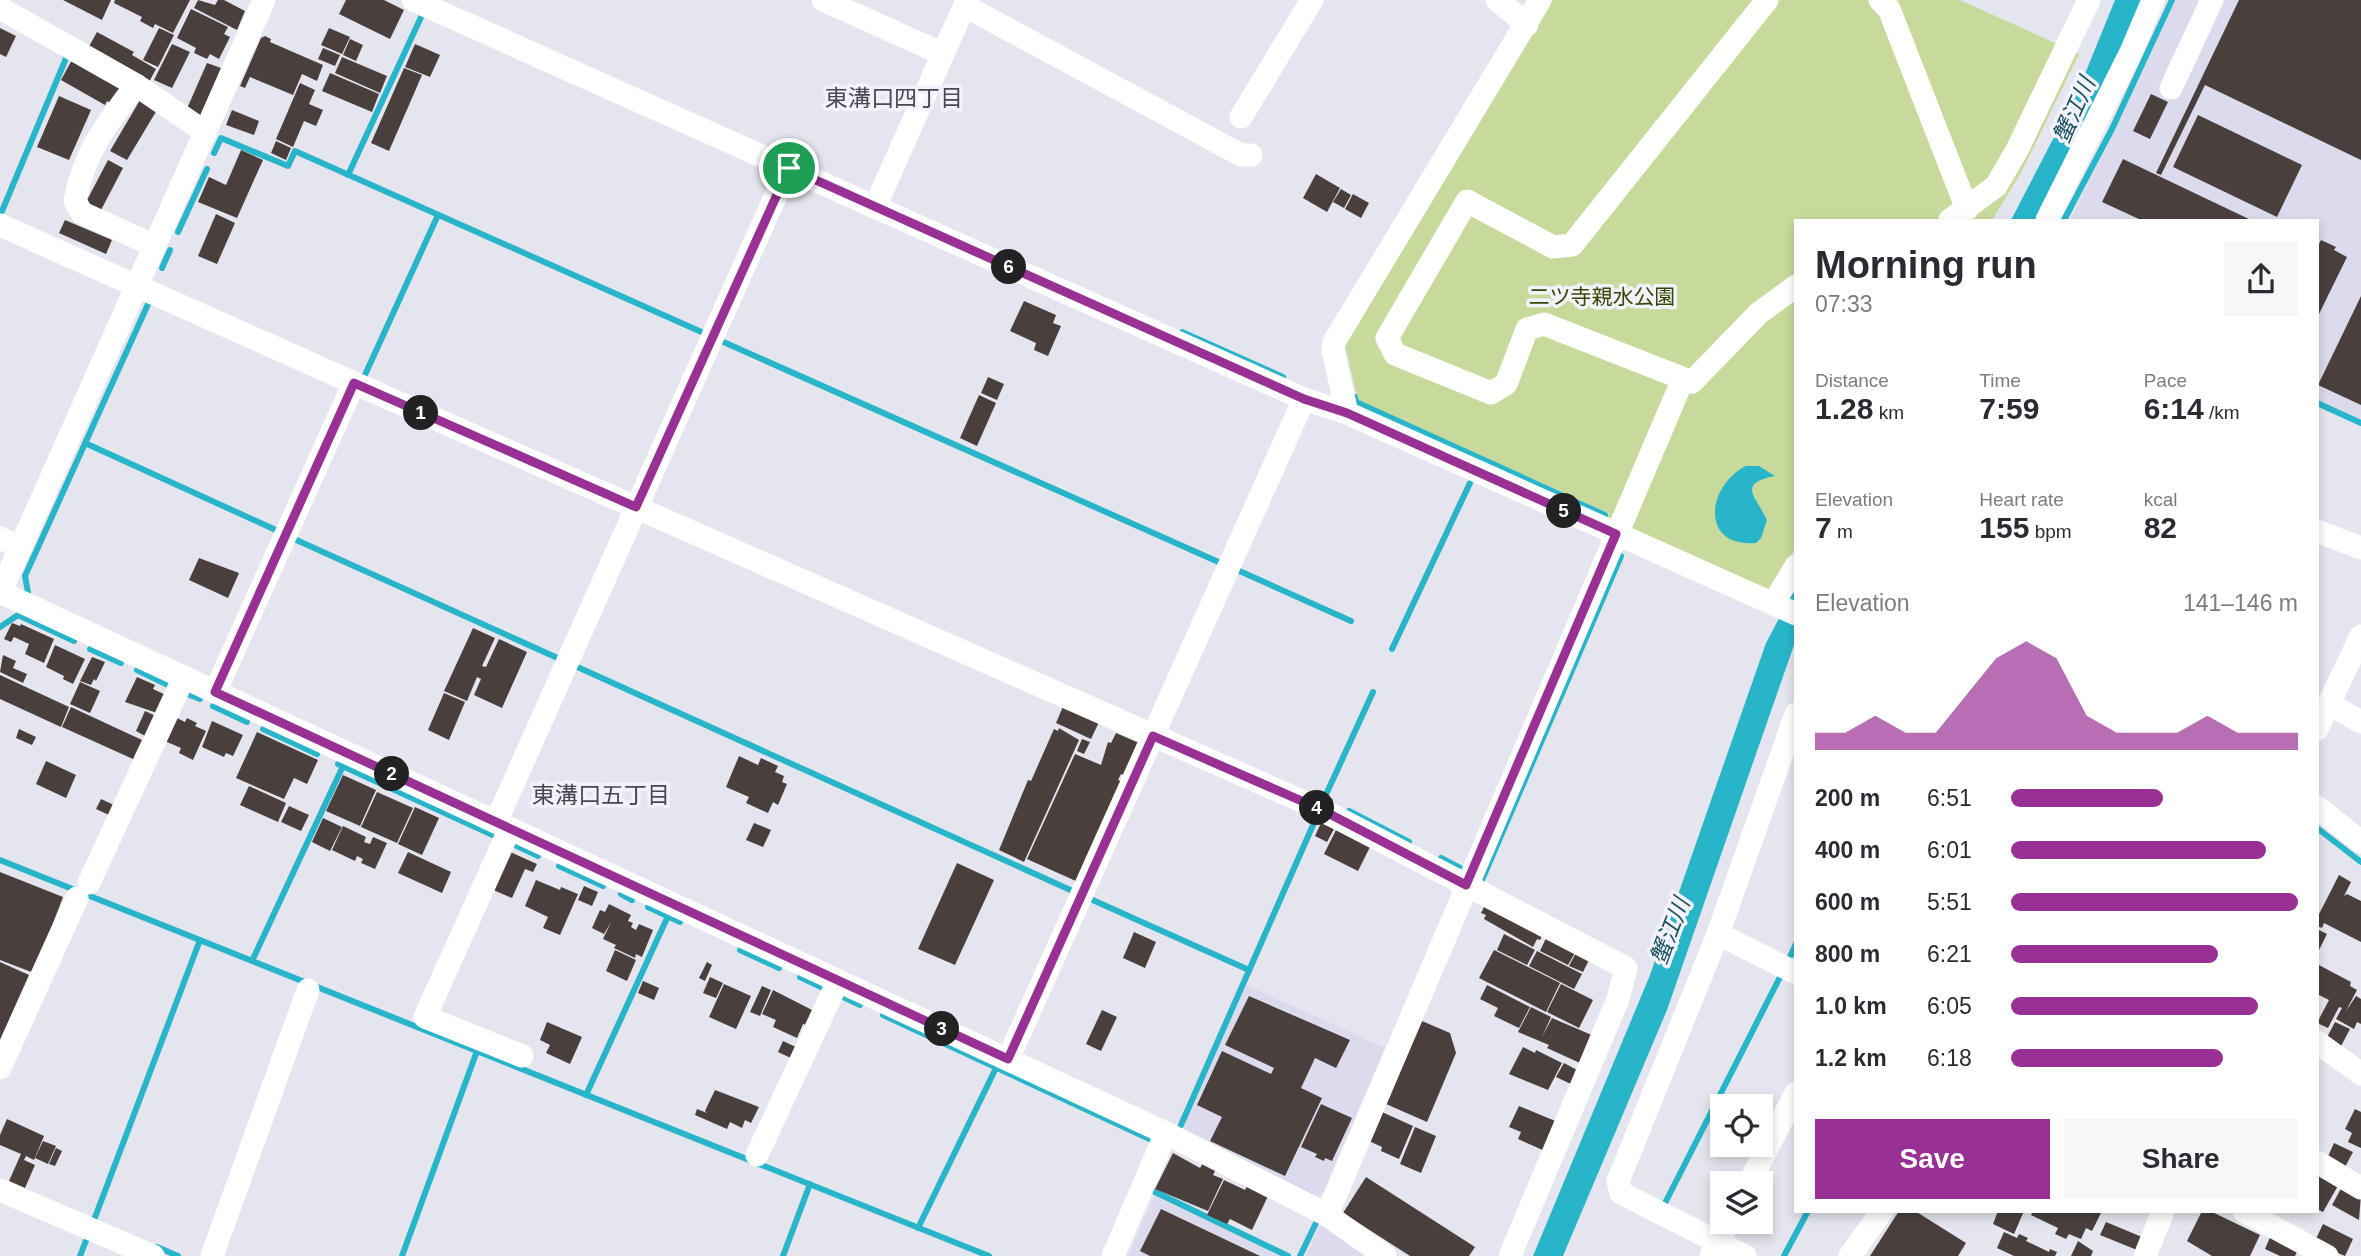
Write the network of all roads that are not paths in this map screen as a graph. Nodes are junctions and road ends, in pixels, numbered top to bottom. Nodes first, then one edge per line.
1 (264, 0) edge
2 (822, 0) edge
3 (1312, 0) edge
4 (1497, 0) edge
5 (1540, 0) edge
6 (1767, 0) edge
7 (1880, 0) edge
8 (2088, 0) edge
9 (2153, 0) edge
10 (2212, 0) edge
11 (418, 1) edge
12 (966, 3) edge
13 (0, 8) edge
14 (1527, 25) junction
15 (943, 54) junction
16 (136, 85) junction
17 (2171, 88) dead end
18 (1241, 117) dead end
19 (205, 132) junction
20 (1251, 155) dead end
21 (789, 168) junction
22 (875, 207) junction
23 (1959, 215) edge
24 (2048, 219) edge
25 (1, 228) edge
26 (155, 246) junction
27 (137, 286) junction
28 (1794, 287) edge
29 (1683, 379) junction
30 (354, 383) junction
31 (1304, 399) junction
32 (1347, 413) junction
33 (636, 507) junction
34 (2319, 532) edge
35 (1616, 534) junction
36 (10, 543) edge
37 (2361, 548) edge
38 (1794, 569) edge
39 (0, 593) edge
40 (1773, 604) junction
41 (1794, 613) edge
42 (2361, 636) edge
43 (184, 677) junction
44 (215, 692) junction
45 (2329, 704) junction
46 (1794, 720) edge
47 (2361, 722) edge
48 (2319, 725) edge
49 (1153, 736) junction
50 (2319, 809) edge
51 (503, 825) junction
52 (2361, 842) edge
53 (1466, 885) junction
54 (1718, 934) junction
55 (1794, 973) edge
56 (838, 981) junction
57 (308, 990) dead end
58 (2319, 1043) edge
59 (522, 1056) dead end
60 (1008, 1059) junction
61 (0, 1068) edge
62 (2361, 1074) edge
63 (1794, 1097) edge
64 (1166, 1133) junction
65 (757, 1155) dead end
66 (2319, 1163) edge
67 (1755, 1171) edge
68 (2361, 1188) edge
69 (0, 1190) edge
70 (1881, 1213) edge
71 (2162, 1213) edge
72 (2248, 1213) edge
73 (1327, 1215) junction
74 (1715, 1249) edge
75 (1371, 1252) edge
76 (153, 1256) edge
77 (212, 1256) edge
78 (1113, 1256) edge
79 (1510, 1256) edge
80 (1745, 1256) edge
81 (1850, 1256) edge
82 (2145, 1256) edge
83 (2327, 1256) edge

1 - 19 street
2 - 15 street
3 - 18 street
4 - 14 street
5 - 14 street
6 - 29 street
7 - 23 street
8 - 23 street
9 - 24 street
10 - 17 street
11 - 21 street
12 - 15 street
12 - 20 street
13 - 16 street
14 - 32 street
15 - 22 street
16 - 19 street
16 - 26 street
19 - 26 street
21 - 22 street
21 - 33 street
22 - 31 street
25 - 27 street
26 - 27 street
27 - 30 street
27 - 36 street
28 - 29 street
29 - 35 street
30 - 33 street
30 - 44 street
31 - 32 street
31 - 49 street
32 - 35 street
33 - 49 street
33 - 51 street
34 - 37 street
35 - 40 street
35 - 53 street
36 - 39 street
38 - 40 street
39 - 43 street
40 - 41 street
42 - 45 street
43 - 44 street
43 - 61 street
44 - 51 street
45 - 47 street
45 - 48 street
46 - 54 street
49 - 53 street
49 - 60 street
50 - 52 street
51 - 56 street
51 - 59 street
53 - 73 street
53 - 79 street
54 - 55 street
54 - 74 street
56 - 60 street
56 - 65 street
57 - 77 street
58 - 62 street
60 - 64 street
63 - 67 street
64 - 73 street
64 - 78 street
66 - 68 street
69 - 76 street
70 - 81 street
71 - 82 street
72 - 83 street
73 - 75 street
74 - 80 street

